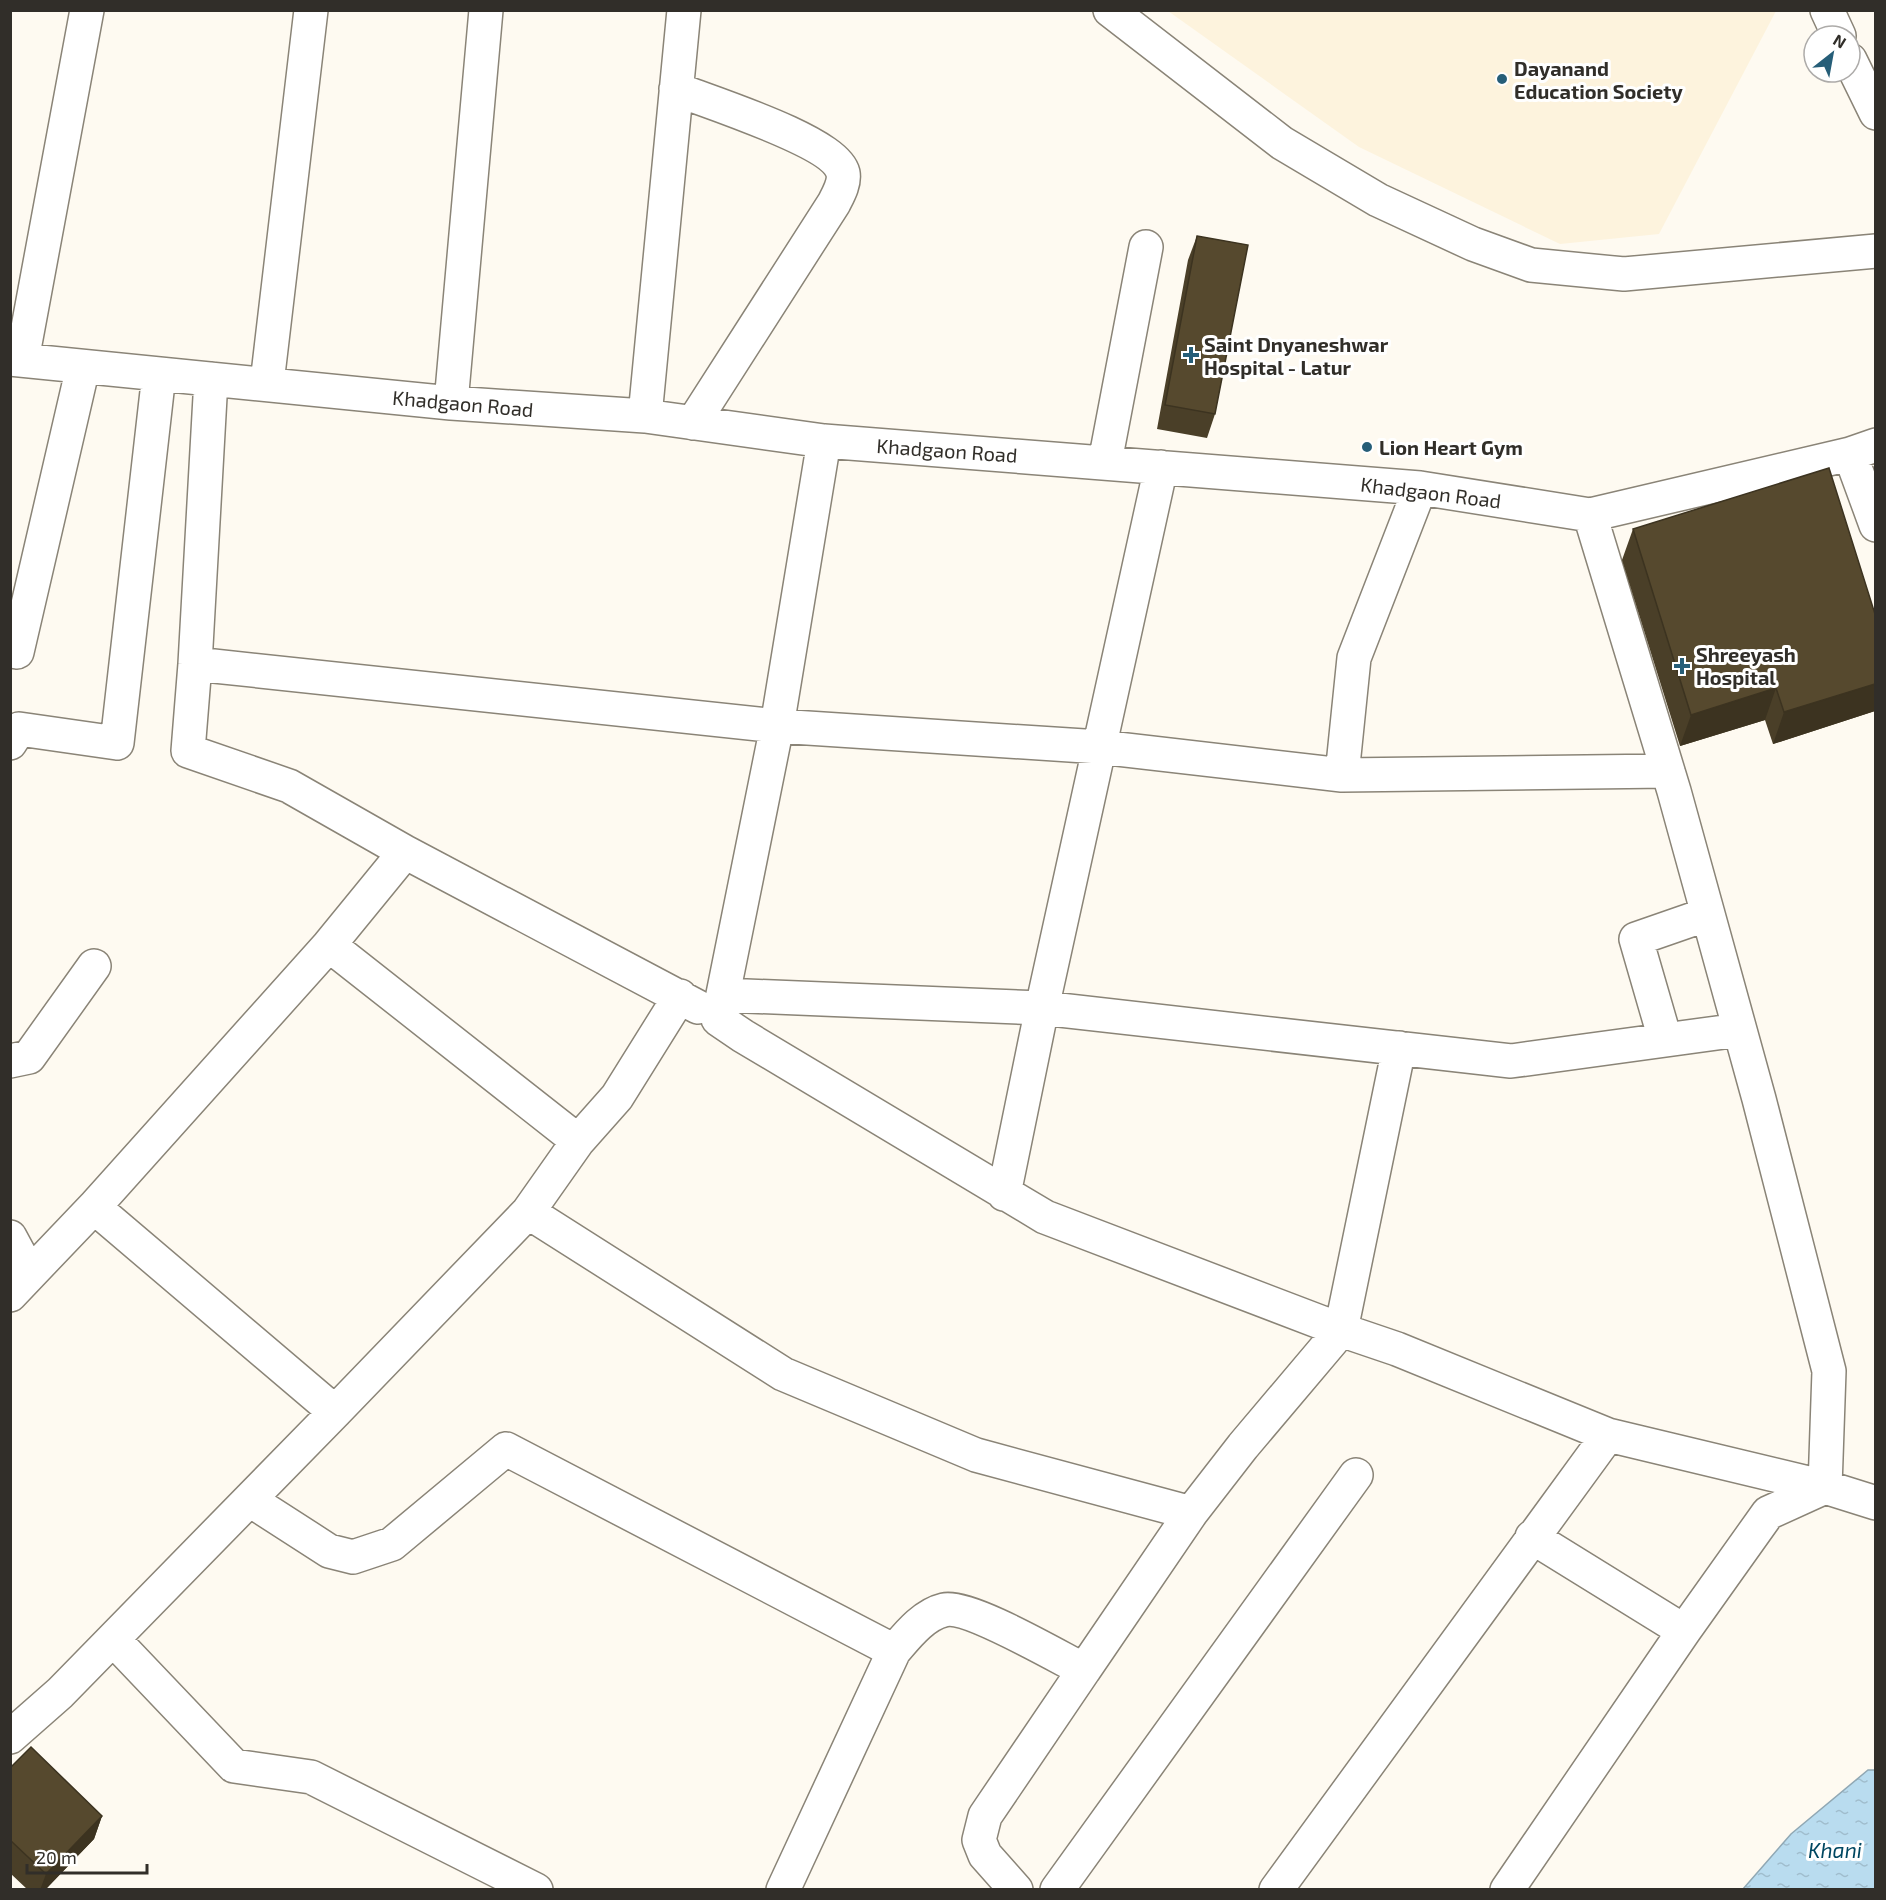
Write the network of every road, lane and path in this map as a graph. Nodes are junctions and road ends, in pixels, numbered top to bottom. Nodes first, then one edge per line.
1 (87, 10) edge
2 (311, 10) edge
3 (486, 10) edge
4 (684, 10) edge
5 (1110, 10) edge
6 (1827, 10) edge
7 (1833, 24) edge
8 (1861, 84) edge
9 (676, 90) junction
10 (1875, 113) edge
11 (1146, 247) dead end
12 (1875, 251) edge
13 (16, 359) edge
14 (83, 366) junction
15 (159, 374) junction
16 (211, 379) junction
17 (267, 384) junction
18 (451, 403) junction
19 (645, 416) junction
20 (693, 423) junction
21 (824, 441) junction
22 (1863, 449) edge
23 (1105, 462) junction
24 (1161, 467) junction
25 (1419, 488) junction
26 (1590, 515) junction
27 (1875, 525) edge
28 (10, 651) edge
29 (195, 664) junction
30 (777, 726) junction
31 (10, 743) edge
32 (1100, 747) junction
33 (1668, 771) junction
34 (1342, 775) junction
35 (405, 852) junction
36 (1708, 914) junction
37 (329, 945) junction
38 (94, 966) dead end
39 (680, 996) junction
40 (720, 1007) junction
41 (1042, 1008) junction
42 (1739, 1030) junction
43 (1665, 1039) junction
44 (1399, 1048) junction
45 (10, 1061) edge
46 (578, 1141) junction
47 (1004, 1194) junction
48 (94, 1207) junction
49 (528, 1212) junction
50 (10, 1237) edge
51 (20, 1285) edge
52 (1341, 1330) junction
53 (336, 1412) junction
54 (1608, 1435) junction
55 (1356, 1475) dead end
56 (1825, 1487) junction
57 (250, 1500) junction
58 (1875, 1503) edge
59 (1191, 1513) junction
60 (1532, 1537) junction
61 (1684, 1631) junction
62 (113, 1638) junction
63 (894, 1651) junction
64 (1084, 1670) junction
65 (11, 1735) edge
66 (536, 1890) edge
67 (783, 1890) edge
68 (1016, 1890) edge
69 (1057, 1890) edge
70 (1276, 1890) edge
71 (1507, 1890) edge

1 - 13 street
2 - 17 street
3 - 18 street
4 - 9 street
5 - 12 street
6 - 7 street
8 - 10 street
9 - 19 street
9 - 20 street
11 - 23 street
13 - 14 street, Khadgaon Road
14 - 15 street, Khadgaon Road
14 - 28 street
15 - 16 street, Khadgaon Road
15 - 31 street
16 - 17 street, Khadgaon Road
16 - 29 street
17 - 18 street, Khadgaon Road
18 - 19 street, Khadgaon Road
19 - 20 street, Khadgaon Road
20 - 21 street, Khadgaon Road
21 - 23 street, Khadgaon Road
21 - 30 street
22 - 26 street, Khadgaon Road
22 - 27 street
23 - 24 street, Khadgaon Road
24 - 25 street, Khadgaon Road
24 - 32 street
25 - 26 street, Khadgaon Road
25 - 34 street
26 - 33 street
29 - 30 street
29 - 35 street
30 - 32 street
30 - 40 street
32 - 34 street
32 - 41 street
33 - 34 street
33 - 36 street
35 - 37 street
35 - 39 street
36 - 42 street
36 - 43 street
37 - 46 street
37 - 48 street
38 - 45 street
39 - 40 street
39 - 46 street
40 - 41 street
40 - 47 street
41 - 44 street
41 - 47 street
42 - 43 street
42 - 56 street
43 - 44 street
44 - 52 street
46 - 49 street
47 - 52 street
48 - 51 street
48 - 53 street
49 - 53 street
49 - 59 street
50 - 51 street
52 - 54 street
52 - 59 street
53 - 57 street
54 - 56 street
54 - 60 street
55 - 69 street
56 - 58 street
56 - 61 street
57 - 62 street
57 - 63 street
59 - 64 street
60 - 61 street
60 - 70 street
61 - 71 street
62 - 65 street
62 - 66 street
63 - 64 street
63 - 67 street
64 - 68 street

